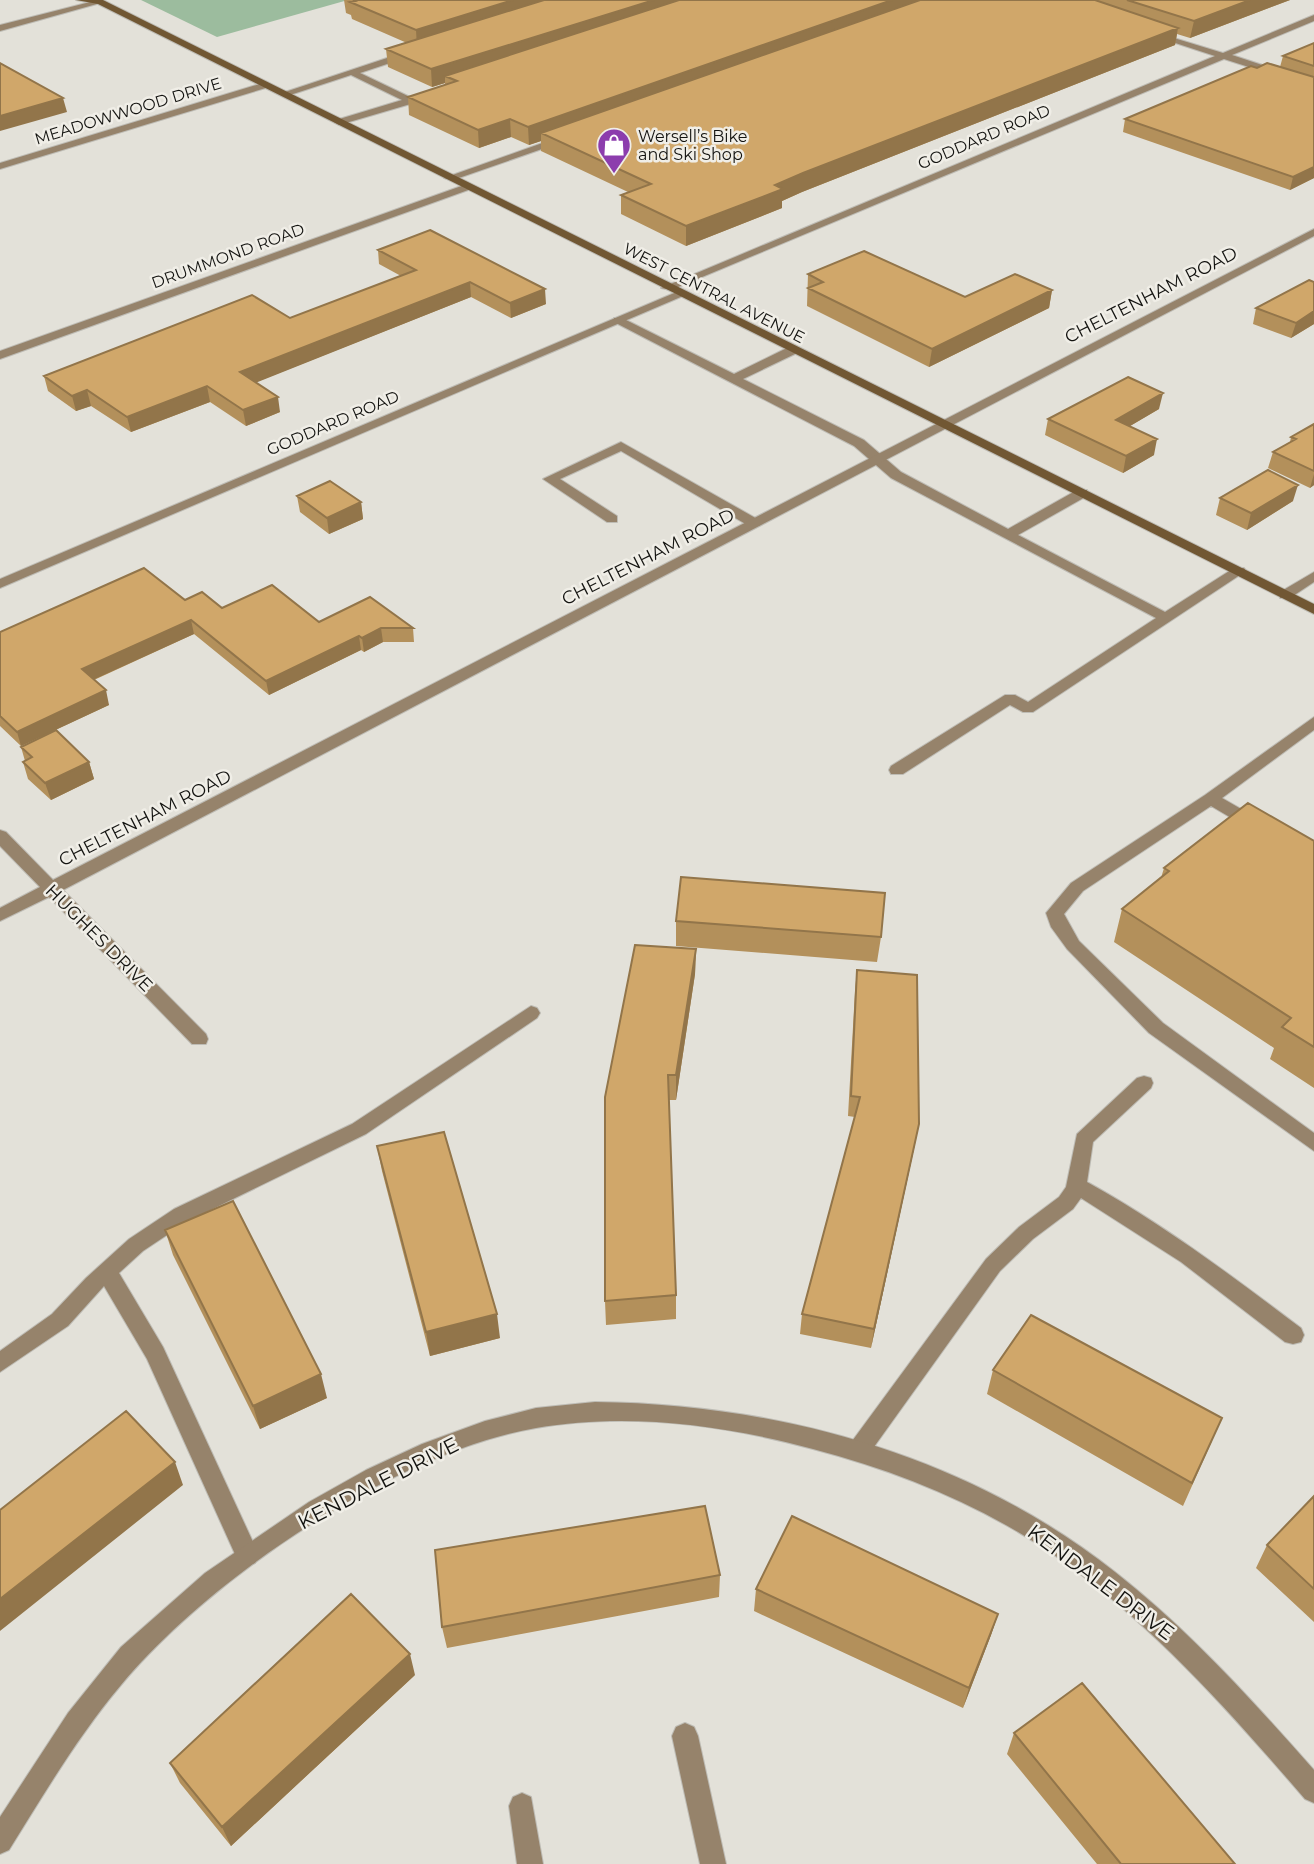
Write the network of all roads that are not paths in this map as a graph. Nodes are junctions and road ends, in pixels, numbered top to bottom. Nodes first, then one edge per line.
1 (80, 0) edge
2 (101, 1) edge
3 (1314, 18) edge
4 (0, 28) edge
5 (1146, 30) edge
6 (418, 51) edge
7 (1224, 55) junction
8 (353, 73) junction
9 (266, 85) junction
10 (1314, 85) edge
11 (443, 91) edge
12 (284, 94) junction
13 (409, 100) junction
14 (339, 122) junction
15 (569, 136) edge
16 (0, 166) edge
17 (449, 178) junction
18 (467, 187) junction
19 (1314, 232) edge
20 (673, 291) junction
21 (618, 320) junction
22 (793, 350) junction
23 (0, 355) edge
24 (734, 379) junction
25 (941, 425) junction
26 (879, 459) junction
27 (1082, 492) junction
28 (612, 519) dead end
29 (754, 523) junction
30 (1008, 535) junction
31 (1239, 571) junction
32 (1314, 576) edge
33 (0, 584) edge
34 (1285, 595) junction
35 (1314, 610) edge
36 (1166, 618) junction
37 (1314, 722) edge
38 (897, 770) dead end
39 (1211, 799) junction
40 (1268, 831) edge
41 (0, 836) edge
42 (50, 889) junction
43 (0, 915) edge
44 (531, 1013) dead end
45 (199, 1040) dead end
46 (1144, 1083) dead end
47 (1314, 1143) edge
48 (1076, 1186) junction
49 (107, 1272) junction
50 (1293, 1335) dead end
51 (0, 1363) edge
52 (858, 1451) junction
53 (247, 1555) junction
54 (685, 1736) dead end
55 (1314, 1790) edge
56 (522, 1806) dead end
57 (0, 1840) edge
58 (530, 1864) edge
59 (713, 1864) edge

1 - 2 main road, WEST CENTRAL AVENUE
2 - 4 street
2 - 9 main road, WEST CENTRAL AVENUE
3 - 7 street, GODDARD ROAD
5 - 7 street
6 - 8 street
7 - 10 street
7 - 20 street, GODDARD ROAD
8 - 12 street
8 - 13 street
9 - 12 main road, WEST CENTRAL AVENUE
9 - 16 street, MEADOWWOOD DRIVE
11 - 13 street
12 - 14 main road, WEST CENTRAL AVENUE
13 - 14 street
14 - 17 main road, WEST CENTRAL AVENUE
15 - 17 street
17 - 18 main road, WEST CENTRAL AVENUE
18 - 20 main road, WEST CENTRAL AVENUE
18 - 23 street, DRUMMOND ROAD
19 - 25 street, CHELTENHAM ROAD
20 - 21 street, GODDARD ROAD
20 - 22 main road, WEST CENTRAL AVENUE
21 - 24 street
21 - 33 street, GODDARD ROAD
22 - 24 street
22 - 25 main road, WEST CENTRAL AVENUE
24 - 26 street
25 - 26 street, CHELTENHAM ROAD
25 - 27 main road, WEST CENTRAL AVENUE
26 - 29 street, CHELTENHAM ROAD
26 - 30 street
27 - 30 street
27 - 31 main road, WEST CENTRAL AVENUE
28 - 29 street
29 - 42 street, CHELTENHAM ROAD
30 - 36 street
31 - 34 main road, WEST CENTRAL AVENUE
31 - 36 street
32 - 34 street
34 - 35 main road, WEST CENTRAL AVENUE
36 - 38 street
37 - 39 street
39 - 40 street
39 - 47 street
41 - 42 street, HUGHES DRIVE
42 - 43 street, CHELTENHAM ROAD
42 - 45 street, HUGHES DRIVE
44 - 49 street
46 - 48 street
48 - 50 street
48 - 52 street
49 - 51 street
49 - 53 street
52 - 53 street, KENDALE DRIVE
52 - 55 street, KENDALE DRIVE
53 - 57 street, KENDALE DRIVE
54 - 59 street
56 - 58 street

